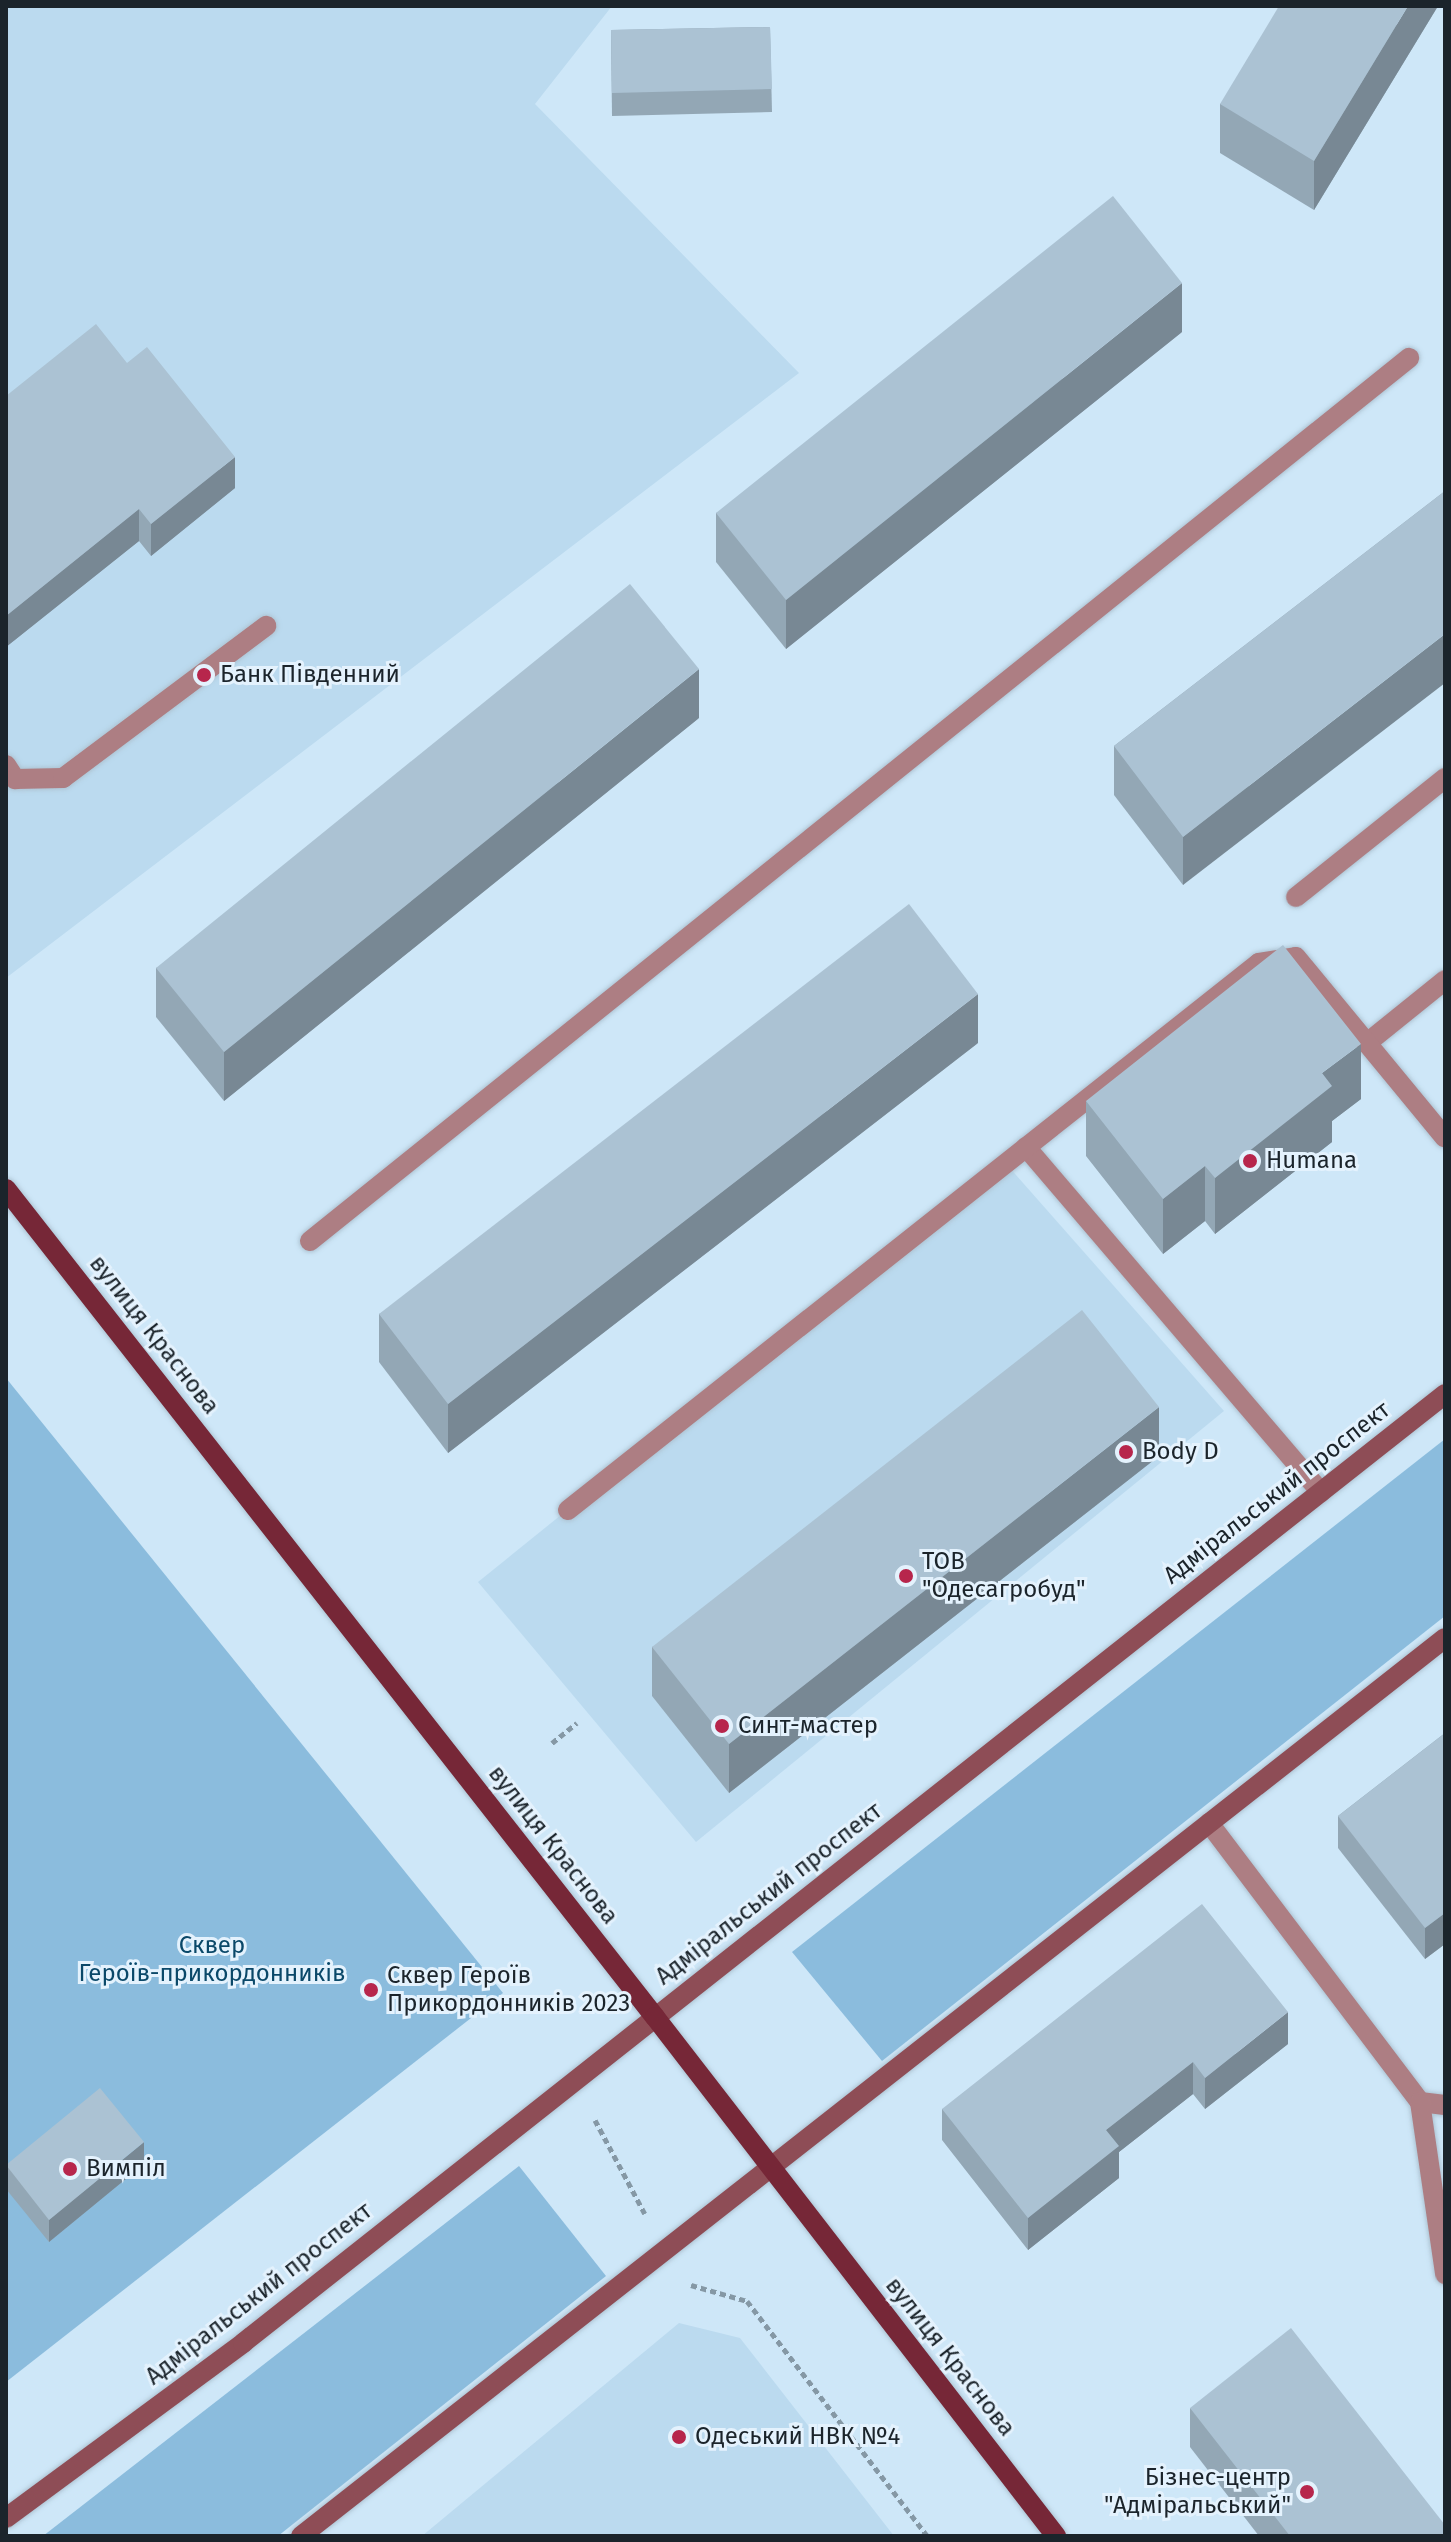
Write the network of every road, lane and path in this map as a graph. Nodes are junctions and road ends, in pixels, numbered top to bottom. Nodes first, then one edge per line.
1 (1409, 358) dead end
2 (266, 626) dead end
3 (6, 765) edge
4 (1445, 778) edge
5 (1296, 897) dead end
6 (1445, 980) edge
7 (1367, 1043) junction
8 (1445, 1138) edge
9 (1026, 1147) junction
10 (6, 1189) edge
11 (310, 1241) dead end
12 (1445, 1394) edge
13 (1321, 1492) junction
14 (568, 1510) dead end
15 (1445, 1638) edge
16 (577, 1723) dead end
17 (552, 1743) dead end
18 (1209, 1823) junction
19 (655, 2017) junction
20 (1420, 2102) junction
21 (1445, 2105) edge
22 (594, 2117) dead end
23 (770, 2169) junction
24 (665, 2252) junction
25 (1445, 2274) edge
26 (6, 2518) edge
27 (301, 2536) edge
28 (927, 2536) edge
29 (1056, 2536) edge

1 - 11 lane
2 - 3 lane
4 - 5 lane
6 - 7 lane
7 - 8 lane
7 - 9 lane
9 - 13 lane
9 - 14 lane
10 - 19 main road, вулиця Краснова
12 - 13 main road, Адміральський проспект
13 - 19 main road, Адміральський проспект
15 - 18 main road
16 - 17 path
18 - 20 lane
18 - 23 main road
19 - 23 main road, вулиця Краснова
19 - 26 main road, Адміральський проспект
20 - 21 lane
20 - 25 lane
22 - 24 path
23 - 24 main road
23 - 29 main road, вулиця Краснова
24 - 27 main road
24 - 28 path

